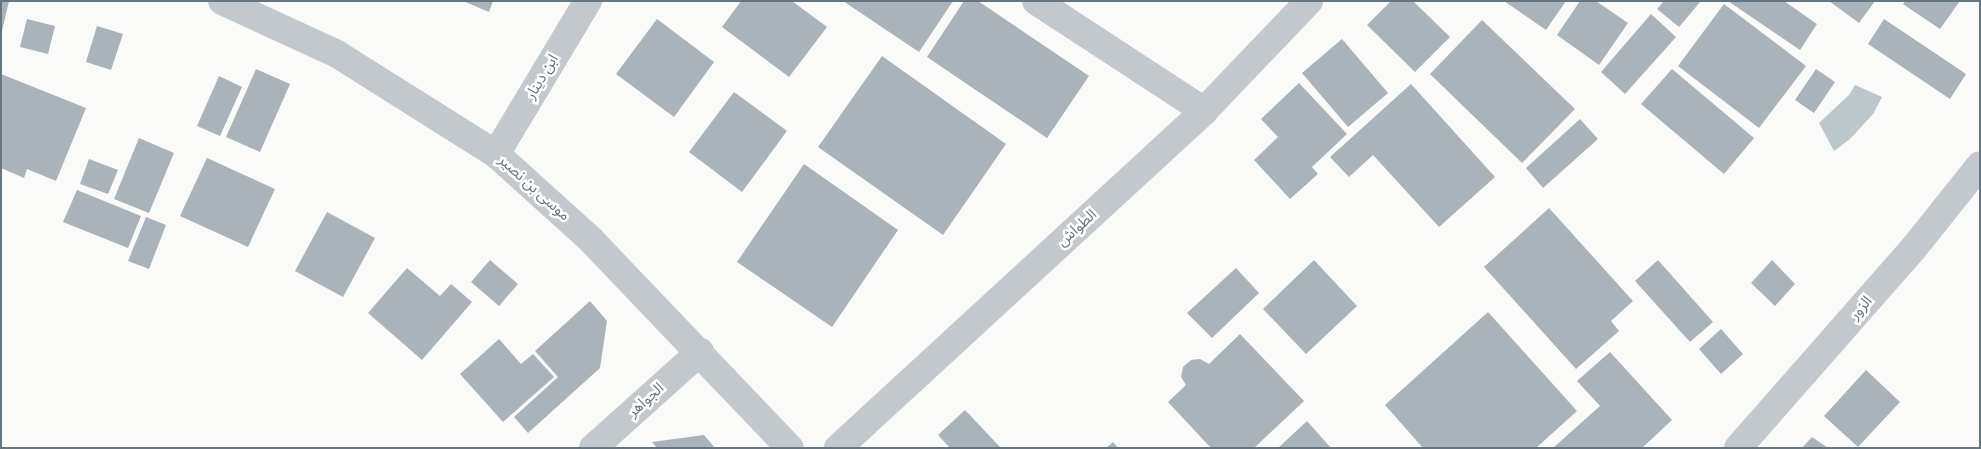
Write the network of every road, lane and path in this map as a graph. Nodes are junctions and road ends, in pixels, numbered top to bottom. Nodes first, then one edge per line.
1 (222, 1) edge
2 (588, 1) edge
3 (1036, 1) edge
4 (1309, 1) edge
5 (1069, 10) edge
6 (1204, 111) junction
7 (496, 154) junction
8 (1980, 165) edge
9 (700, 352) junction
10 (593, 448) edge
11 (790, 448) edge
12 (838, 448) edge
13 (1738, 448) edge

1 - 7 street, موسى بن نصير
2 - 7 street, ابن دينار
3 - 5 street
4 - 6 street, الطواش
5 - 6 street
6 - 12 street, الطواش
7 - 9 street, موسى بن نصير
8 - 13 street, الزور
9 - 10 street, الجواهر
9 - 11 street, موسى بن نصير

